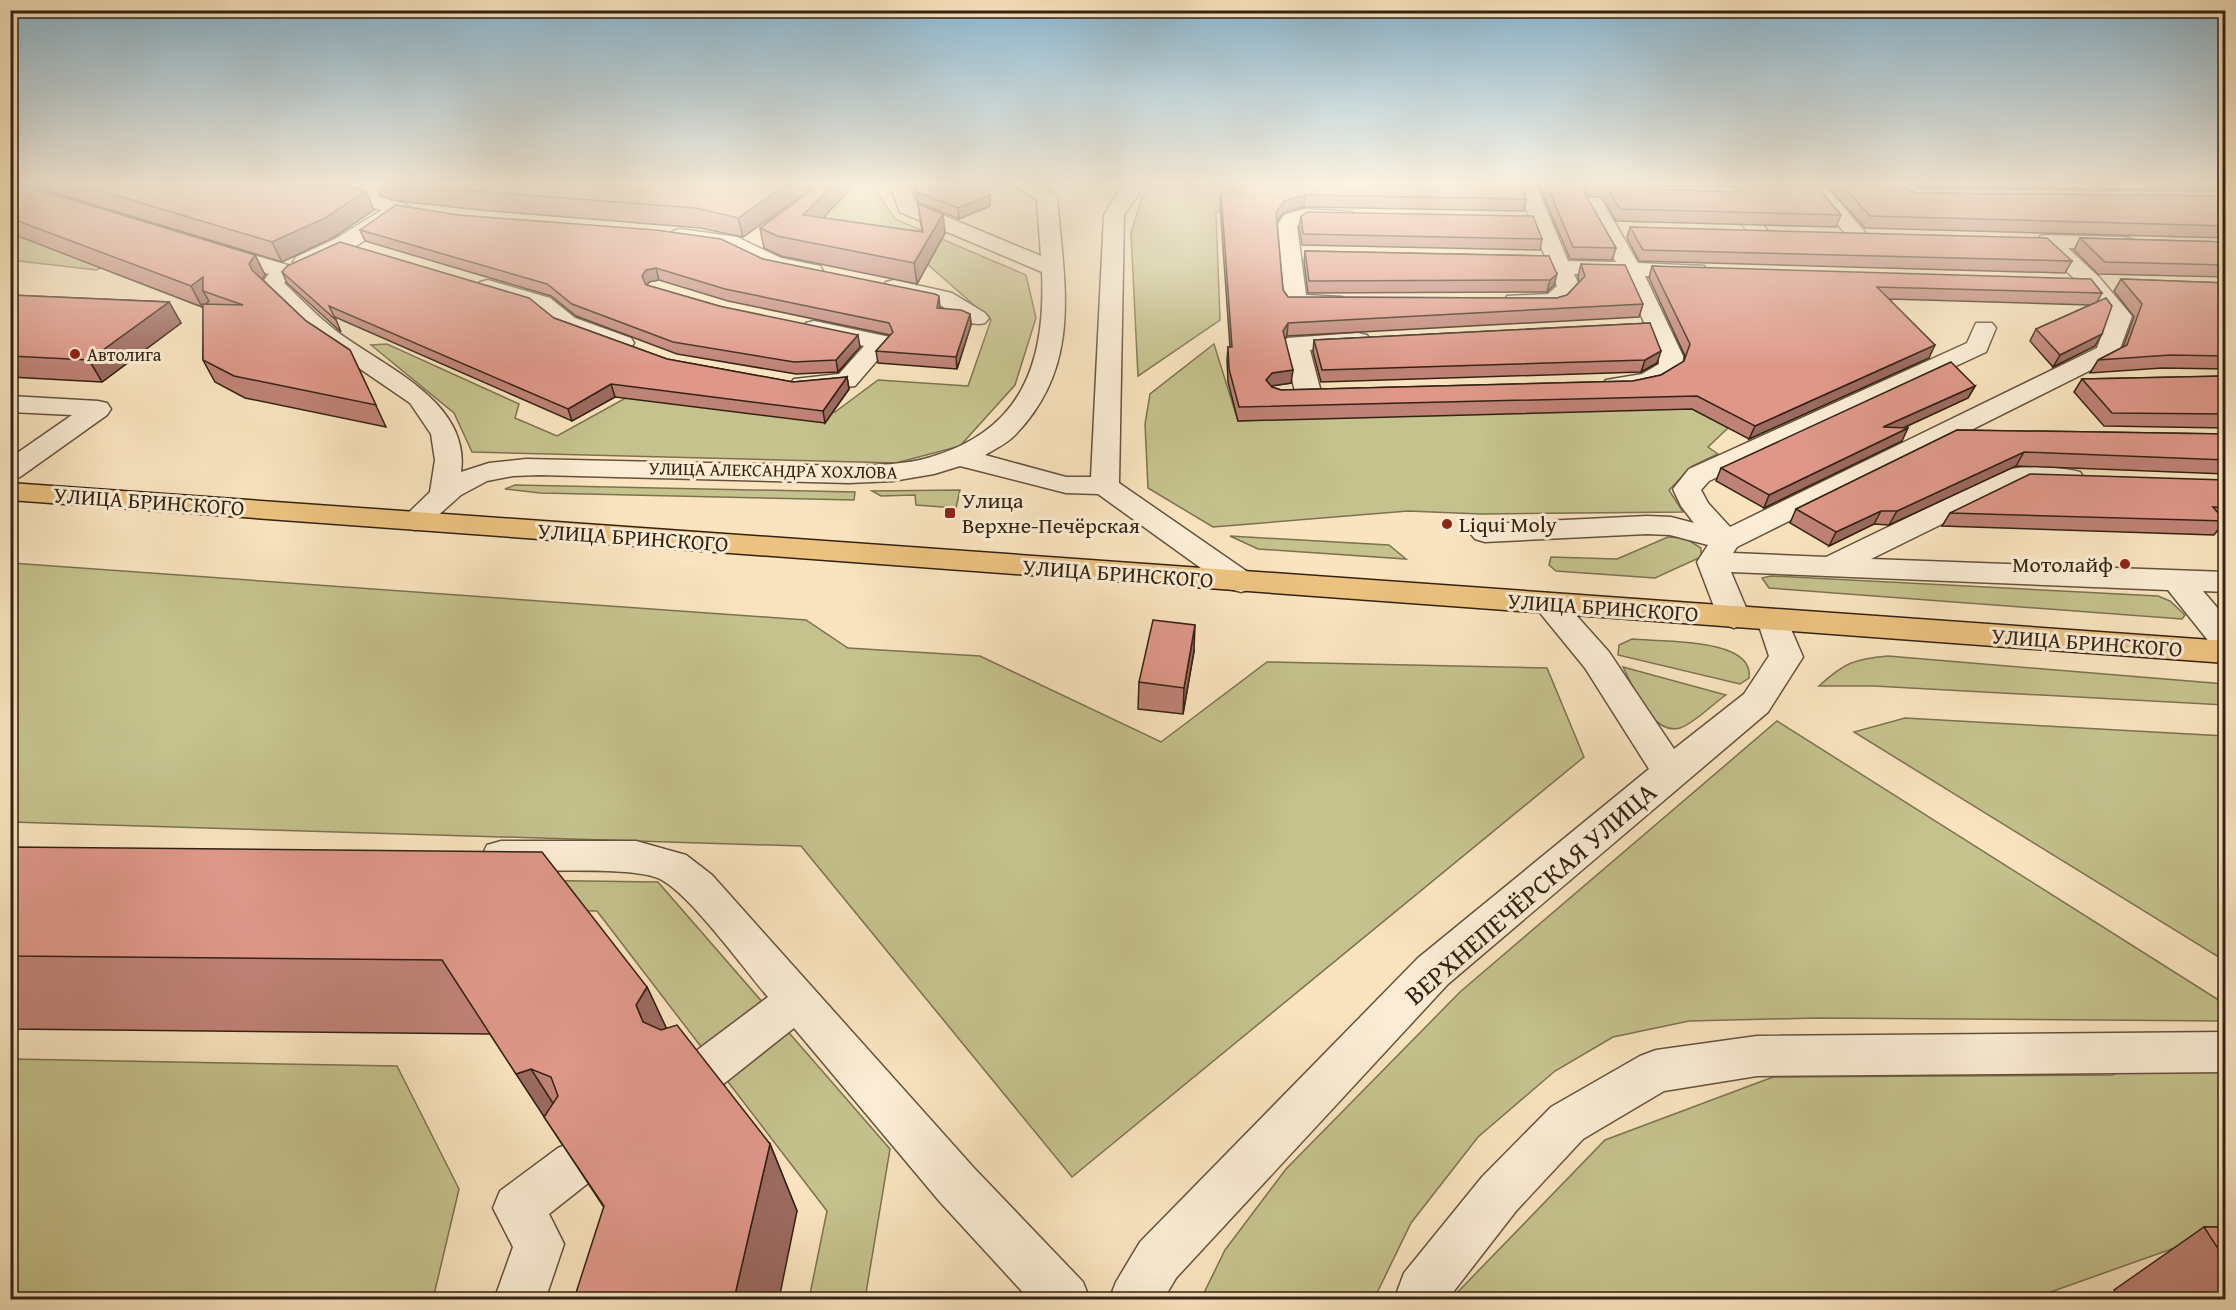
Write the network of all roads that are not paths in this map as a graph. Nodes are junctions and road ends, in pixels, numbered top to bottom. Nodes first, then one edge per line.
1 (194, 244) edge
2 (343, 244) joint
3 (734, 244) edge
4 (752, 244) edge
5 (994, 244) edge
6 (1050, 244) edge
7 (1113, 244) edge
8 (1288, 244) edge
9 (1550, 244) edge
10 (1624, 244) edge
11 (2040, 244) edge
12 (745, 249) junction
13 (1289, 253) junction
14 (376, 254) edge
15 (1312, 254) edge
16 (1535, 259) edge
17 (1559, 263) junction
18 (1051, 268) junction
19 (1631, 269) junction
20 (283, 271) junction
21 (1714, 271) edge
22 (830, 274) edge
23 (465, 280) edge
24 (2056, 281) edge
25 (2091, 282) junction
26 (2125, 283) edge
27 (876, 284) edge
28 (1495, 301) edge
29 (1354, 302) edge
30 (977, 318) dead end
31 (790, 323) edge
32 (899, 323) edge
33 (1984, 328) dead end
34 (1378, 339) edge
35 (881, 342) junction
36 (640, 350) edge
37 (785, 382) edge
38 (2097, 382) edge
39 (1593, 385) edge
40 (2042, 386) junction
41 (1280, 393) edge
42 (10, 404) edge
43 (1947, 434) junction
44 (1995, 435) edge
45 (963, 458) junction
46 (10, 471) edge
47 (2097, 479) edge
48 (1105, 486) junction
49 (10, 491) edge
50 (444, 493) junction
51 (416, 521) junction
52 (1485, 533) dead end
53 (1719, 552) junction
54 (1830, 567) junction
55 (2178, 581) junction
56 (1241, 582) junction
57 (2226, 582) edge
58 (1548, 603) junction
59 (1734, 617) junction
60 (1773, 620) junction
61 (2226, 640) edge
62 (2226, 652) edge
63 (1670, 772) junction
64 (459, 856) edge
65 (797, 1000) junction
66 (2226, 1053) edge
67 (696, 1078) edge
68 (575, 1164) edge
69 (519, 1299) edge
70 (1065, 1299) edge
71 (1134, 1299) edge
72 (1419, 1299) edge

1 - 20 street
2 - 14 street
2 - 20 street
3 - 12 street
4 - 12 street
5 - 18 street
6 - 18 street, УЛИЦА АЛЕКСАНДРА ХОХЛОВА
7 - 48 street
8 - 13 street
9 - 17 street
10 - 19 street
11 - 25 street
12 - 22 street
13 - 15 street
13 - 29 street
16 - 17 street
17 - 19 street
17 - 28 street
18 - 45 street, УЛИЦА АЛЕКСАНДРА ХОХЛОВА
19 - 21 street
19 - 39 street
20 - 50 street
23 - 36 street
24 - 25 street
25 - 26 street
25 - 40 street
27 - 30 street
31 - 35 street
32 - 35 street
33 - 53 street
34 - 41 street
35 - 37 street
38 - 40 street
40 - 43 street
42 - 46 street
43 - 44 street
43 - 53 street
45 - 48 street
45 - 50 street, УЛИЦА АЛЕКСАНДРА ХОХЛОВА
47 - 54 street
48 - 56 street
49 - 51 main road, УЛИЦА БРИНСКОГО
50 - 51 street, УЛИЦА АЛЕКСАНДРА ХОХЛОВА
51 - 56 main road, УЛИЦА БРИНСКОГО
52 - 53 street
53 - 54 street
53 - 59 street
54 - 55 street
55 - 57 street
55 - 61 street
56 - 58 main road, УЛИЦА БРИНСКОГО
58 - 59 main road, УЛИЦА БРИНСКОГО
58 - 63 street
59 - 60 main road, УЛИЦА БРИНСКОГО
60 - 62 main road, УЛИЦА БРИНСКОГО
60 - 63 street, ВЕРХНЕПЕЧЁРСКАЯ УЛИЦА
63 - 71 street, ВЕРХНЕПЕЧЁРСКАЯ УЛИЦА
64 - 65 street
65 - 67 street
65 - 70 street
66 - 72 street
68 - 69 street

